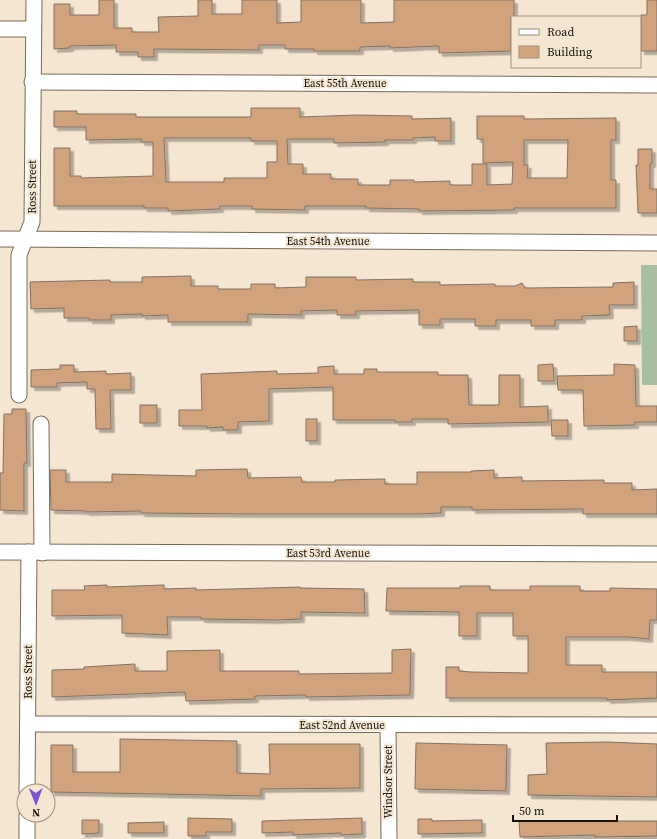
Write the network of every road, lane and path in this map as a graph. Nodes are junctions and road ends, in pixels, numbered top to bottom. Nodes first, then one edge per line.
1 (34, 0) edge
2 (32, 29) junction
3 (0, 30) edge
4 (32, 82) junction
5 (657, 85) edge
6 (0, 239) edge
7 (25, 239) junction
8 (657, 242) edge
9 (19, 395) dead end
10 (41, 424) dead end
11 (0, 552) edge
12 (35, 553) junction
13 (657, 554) edge
14 (28, 724) junction
15 (388, 725) junction
16 (657, 725) edge
17 (27, 783) edge
18 (27, 823) edge
19 (27, 839) edge
20 (389, 839) edge

1 - 2 street, Ross Street
2 - 3 street
2 - 4 street, Ross Street
4 - 5 street, East 55th Avenue
4 - 7 street, Ross Street
6 - 7 street, East 54th Avenue
7 - 8 street, East 54th Avenue
7 - 9 street, Ross Street
10 - 12 street, Ross Street
11 - 12 street, East 53rd Avenue
12 - 13 street, East 53rd Avenue
12 - 14 street, Ross Street
14 - 15 street, East 52nd Avenue
14 - 17 street, Ross Street
15 - 16 street, East 52nd Avenue
15 - 20 street, Windsor Street
18 - 19 street

